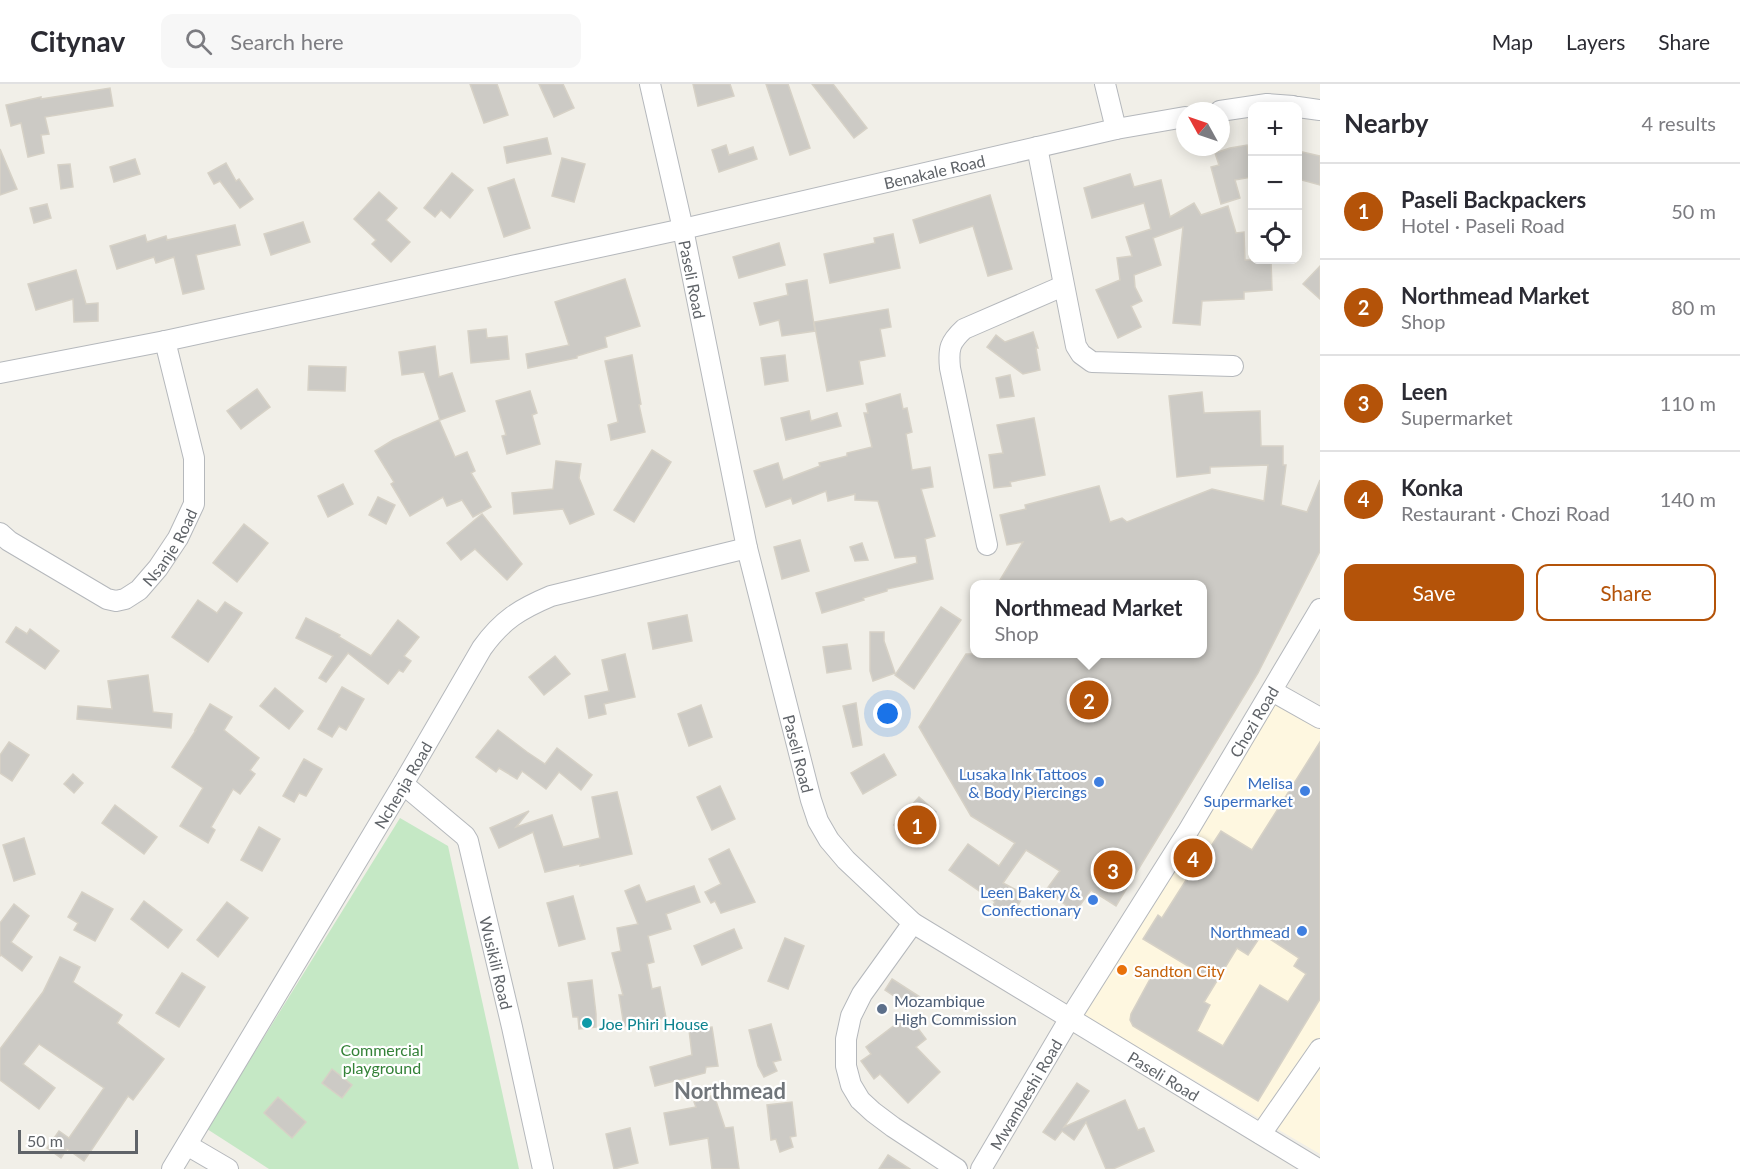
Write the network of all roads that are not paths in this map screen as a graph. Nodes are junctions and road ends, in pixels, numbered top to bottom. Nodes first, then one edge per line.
1 (650, 84) edge
2 (1105, 84) edge
3 (1248, 107) edge
4 (1302, 108) edge
5 (1230, 110) edge
6 (1320, 110) edge
7 (1176, 119) edge
8 (1116, 129) junction
9 (1037, 147) junction
10 (682, 229) junction
11 (1063, 286) junction
12 (165, 341) junction
13 (1233, 366) dead end
14 (0, 374) edge
15 (0, 533) edge
16 (987, 545) dead end
17 (747, 548) junction
18 (1320, 609) edge
19 (1272, 691) junction
20 (1320, 718) edge
21 (403, 784) junction
22 (913, 923) junction
23 (1070, 1018) junction
24 (1320, 1048) edge
25 (1262, 1134) junction
26 (187, 1145) junction
27 (172, 1169) edge
28 (228, 1169) edge
29 (543, 1169) edge
30 (957, 1169) edge
31 (981, 1169) edge
32 (1318, 1169) edge

1 - 10 street, Paseli Road
2 - 8 street
3 - 5 street
4 - 6 street
7 - 8 street, Benakale Road
8 - 9 street, Benakale Road
9 - 10 street, Benakale Road
9 - 11 street
10 - 12 street, Benakale Road
10 - 17 street, Paseli Road
11 - 13 street
11 - 16 street
12 - 14 street, Benakale Road
12 - 15 street, Nsanje Road
17 - 21 street, Nchenja Road
17 - 22 street, Paseli Road
18 - 19 street, Chozi Road
19 - 20 street
19 - 23 street, Chozi Road
21 - 26 street, Nchenja Road
21 - 29 street, Wusikili Road
22 - 23 street, Paseli Road
22 - 30 street
23 - 25 street, Paseli Road
23 - 31 street, Mwambeshi Road
24 - 25 street
25 - 32 street, Paseli Road
26 - 27 street, Nchenja Road
26 - 28 street

